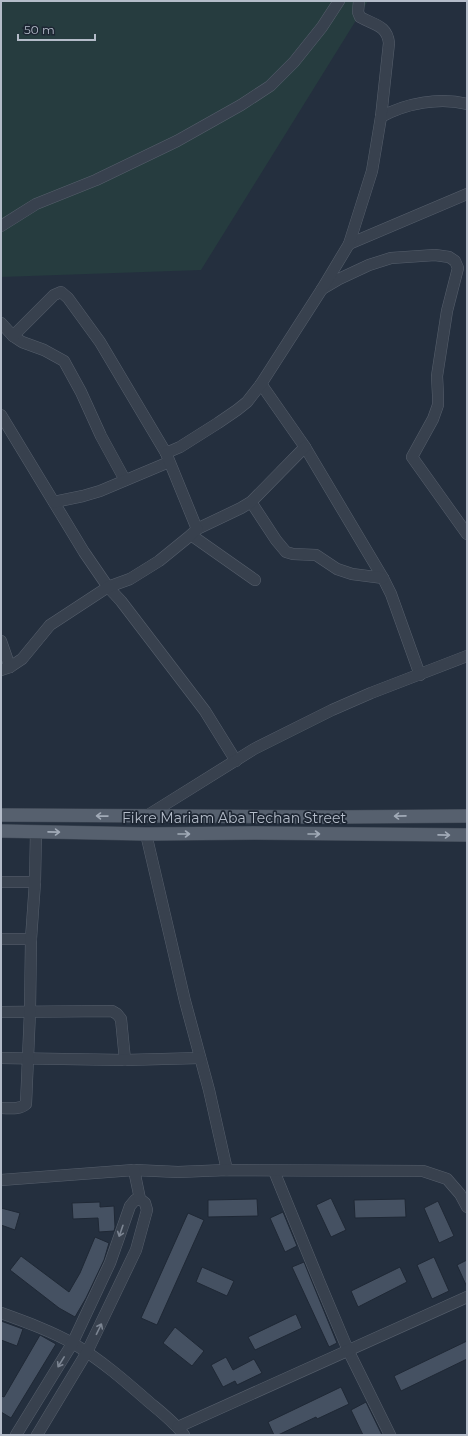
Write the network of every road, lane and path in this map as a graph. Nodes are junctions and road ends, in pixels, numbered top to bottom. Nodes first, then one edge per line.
1 (339, 1) edge
2 (359, 1) edge
3 (467, 104) edge
4 (382, 117) junction
5 (467, 194) edge
6 (1, 226) edge
7 (349, 244) junction
8 (322, 289) junction
9 (1, 323) edge
10 (13, 336) junction
11 (261, 384) junction
12 (1, 415) edge
13 (305, 448) junction
14 (167, 457) junction
15 (125, 480) junction
16 (54, 502) junction
17 (251, 502) junction
18 (194, 532) junction
19 (467, 534) edge
20 (383, 578) junction
21 (255, 580) dead end
22 (108, 587) junction
23 (1, 641) edge
24 (467, 656) edge
25 (5, 668) edge
26 (420, 675) junction
27 (236, 761) junction
28 (1, 815) edge
29 (467, 816) edge
30 (145, 817) junction
31 (1, 832) edge
32 (36, 832) junction
33 (146, 834) junction
34 (467, 835) edge
35 (1, 882) edge
36 (35, 882) junction
37 (1, 939) edge
38 (31, 939) junction
39 (30, 1011) junction
40 (1, 1012) edge
41 (1, 1058) edge
42 (200, 1058) junction
43 (27, 1059) junction
44 (125, 1060) junction
45 (1, 1108) edge
46 (134, 1170) junction
47 (227, 1170) junction
48 (274, 1171) junction
49 (1, 1180) edge
50 (140, 1199) junction
51 (467, 1207) edge
52 (467, 1297) edge
53 (1, 1313) edge
54 (72, 1344) junction
55 (348, 1350) junction
56 (87, 1352) junction
57 (181, 1431) edge
58 (16, 1435) edge
59 (37, 1435) edge
60 (390, 1435) edge

1 - 6 street
2 - 4 street
3 - 4 street
4 - 7 street
5 - 7 street
7 - 8 street
8 - 11 street
8 - 19 street
9 - 10 street
10 - 14 street
10 - 15 street
11 - 13 street
11 - 14 street
12 - 16 street
13 - 17 street
13 - 20 street
14 - 15 street
14 - 18 street
15 - 16 street
16 - 22 street
17 - 18 street
17 - 20 street
18 - 21 street
18 - 22 street
20 - 26 street
22 - 25 street
22 - 27 street
23 - 25 street
24 - 26 street
26 - 27 street
27 - 30 street
30 -> 28 main road, Fikre Mariam Aba Techan Street
29 -> 30 main road, Fikre Mariam Aba Techan Street
31 - 32 main road, Fikre Mariam Aba Techan Street
32 -> 33 main road, Fikre Mariam Aba Techan Street
32 - 36 street
33 -> 34 main road, Fikre Mariam Aba Techan Street
33 - 42 street
35 - 36 street
36 - 38 street
37 - 38 street
38 - 39 street
39 - 40 street
39 - 43 street
39 - 44 street
41 - 43 street
42 - 44 street
42 - 47 street
43 - 44 street
43 - 45 street
46 - 47 street
46 - 49 street
46 - 50 street
47 - 48 street
48 - 51 street
48 - 55 street
50 -> 54 street
56 -> 50 street
52 - 55 street
53 - 54 street
54 - 56 street
54 -> 58 street
55 - 57 street
55 - 60 street
56 - 57 street
56 - 59 street

